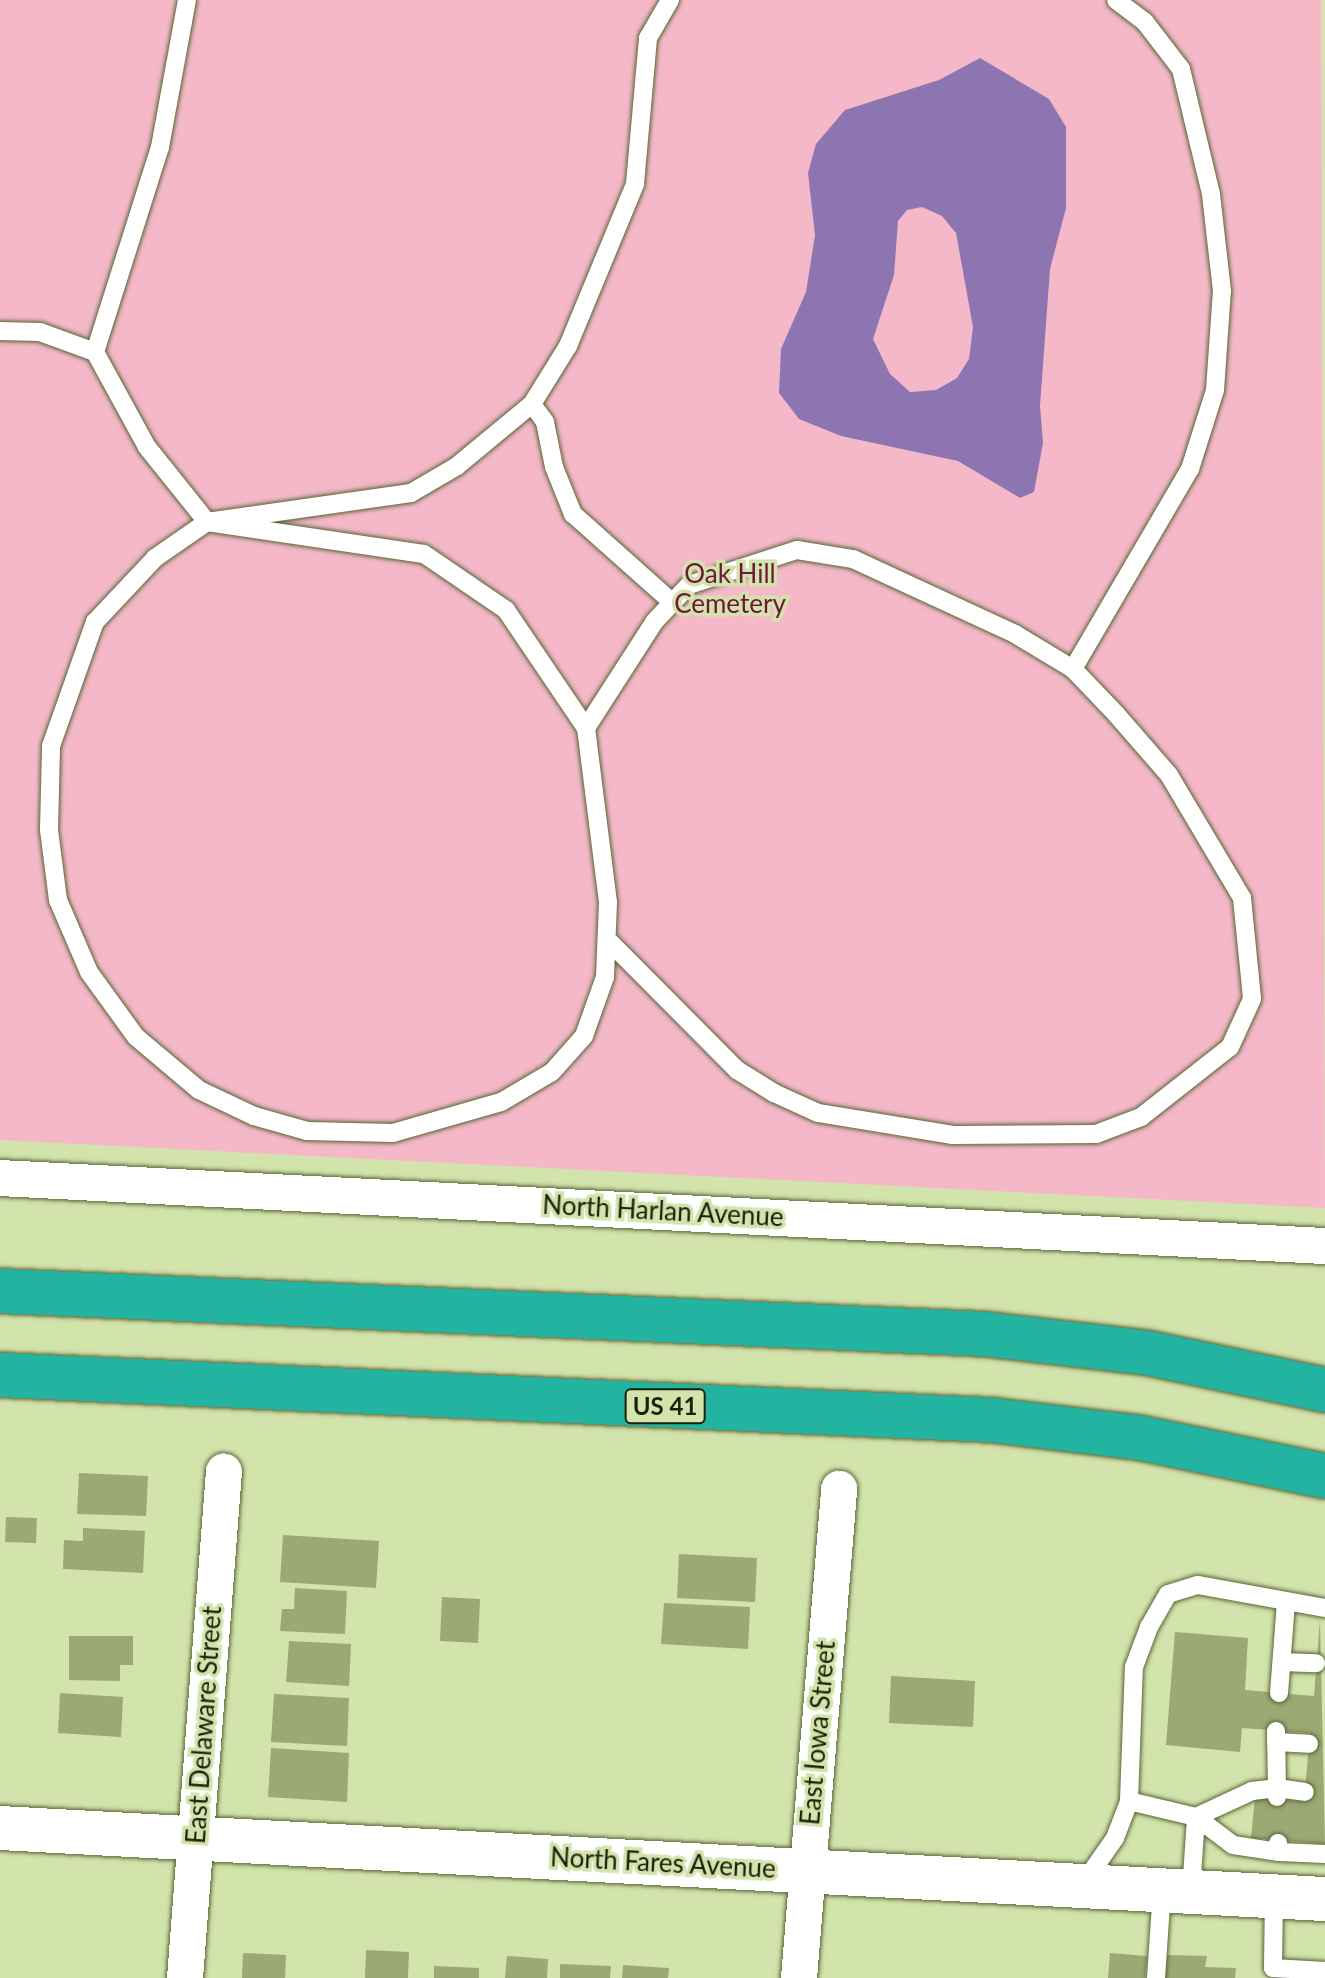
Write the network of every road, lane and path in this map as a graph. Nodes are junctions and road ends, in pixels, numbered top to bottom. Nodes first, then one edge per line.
1 (187, 0) edge
2 (670, 0) edge
3 (1116, 0) edge
4 (0, 331) edge
5 (95, 352) junction
6 (532, 404) junction
7 (207, 522) junction
8 (673, 603) junction
9 (1073, 669) junction
10 (586, 728) junction
11 (611, 943) junction
12 (0, 1178) edge
13 (1325, 1246) edge
14 (0, 1291) edge
15 (0, 1375) edge
16 (1325, 1390) edge
17 (224, 1471) dead end
18 (1325, 1476) edge
19 (839, 1489) dead end
20 (1286, 1601) junction
21 (1325, 1608) edge
22 (1282, 1662) junction
23 (1316, 1663) dead end
24 (1279, 1693) dead end
25 (1309, 1744) dead end
26 (1305, 1792) dead end
27 (1277, 1794) junction
28 (1129, 1801) junction
29 (1196, 1817) junction
30 (0, 1828) edge
31 (195, 1841) junction
32 (1325, 1854) edge
33 (806, 1869) junction
34 (1083, 1884) junction
35 (1177, 1890) junction
36 (1274, 1896) junction
37 (1325, 1899) edge
38 (1325, 1971) edge
39 (185, 1978) edge
40 (799, 1978) edge
41 (1156, 1978) edge

1 - 5 lane
2 - 6 lane
3 - 9 lane
4 - 5 lane
5 - 7 lane
6 - 7 lane
6 - 8 lane
7 - 10 lane
7 - 11 lane
8 - 9 lane
8 - 10 lane
9 - 11 lane
10 - 11 lane
12 - 13 street, North Harlan Avenue
14 - 16 highway
15 - 18 highway, US 41
17 - 31 street, East Delaware Street
19 - 33 street, East Iowa Street
20 - 21 lane
20 - 22 lane
20 - 28 lane
22 - 23 lane
22 - 24 lane
25 - 27 lane
26 - 27 lane
27 - 29 lane
28 - 29 lane
28 - 34 lane
29 - 32 lane
29 - 35 lane
30 - 31 street, North Fares Avenue
31 - 33 street, North Fares Avenue
31 - 39 street, East Delaware Street
33 - 34 street, North Fares Avenue
33 - 40 street, East Iowa Street
34 - 35 street, North Fares Avenue
35 - 36 street, North Fares Avenue
35 - 41 lane
36 - 37 street, North Fares Avenue
36 - 38 lane

